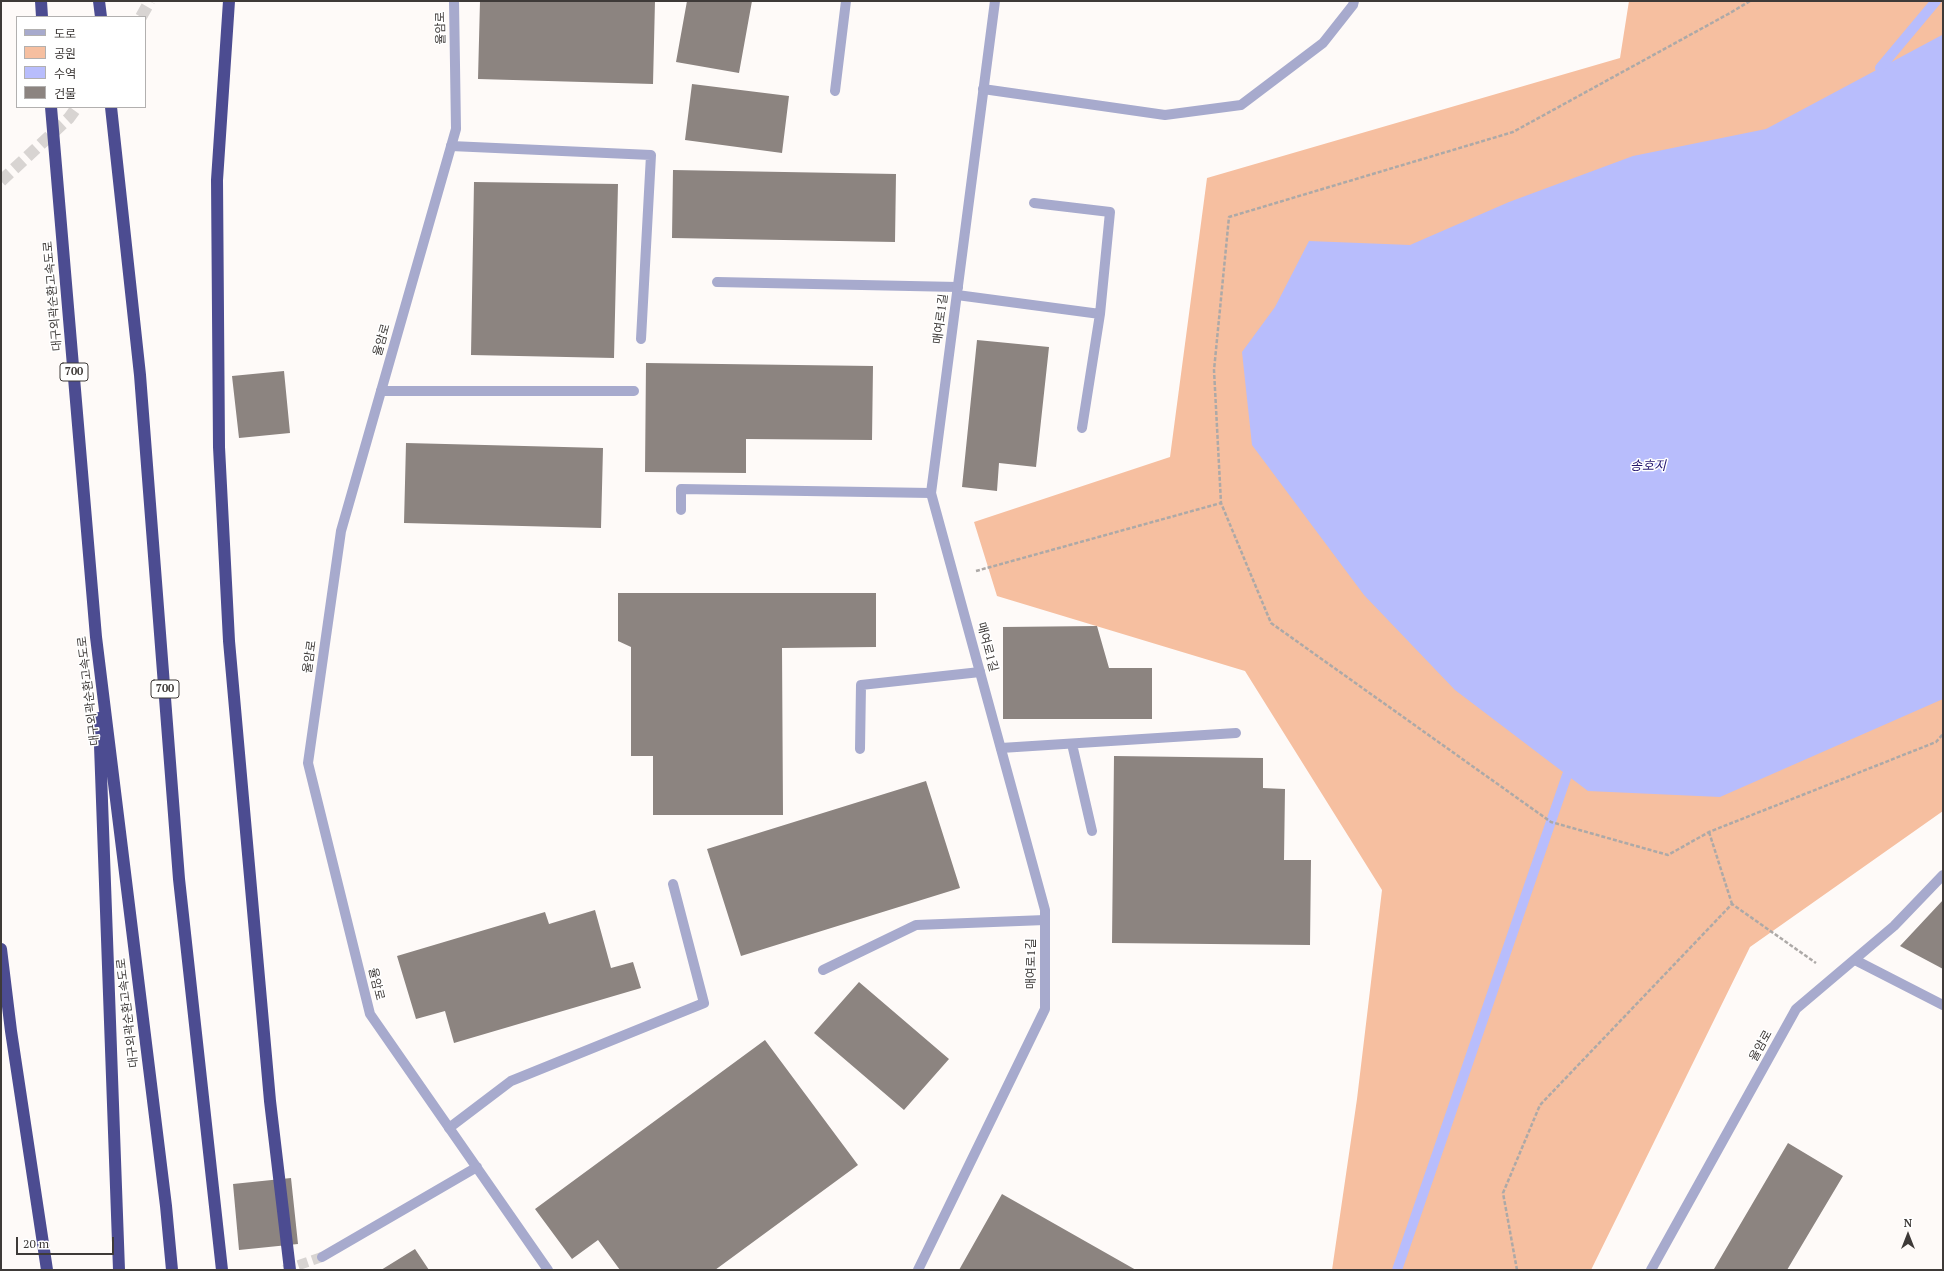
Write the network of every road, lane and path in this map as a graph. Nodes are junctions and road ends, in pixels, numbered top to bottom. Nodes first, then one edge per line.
1 (41, 1) edge
2 (99, 1) edge
3 (229, 1) edge
4 (454, 1) edge
5 (846, 1) edge
6 (995, 1) edge
7 (1354, 1) edge
8 (1750, 1) edge
9 (42, 16) edge
10 (101, 16) edge
11 (983, 89) junction
12 (835, 91) dead end
13 (51, 108) edge
14 (111, 108) edge
15 (450, 146) junction
16 (1034, 203) dead end
17 (717, 282) dead end
18 (957, 291) junction
19 (1100, 314) junction
20 (641, 339) dead end
21 (381, 391) junction
22 (634, 391) dead end
23 (1082, 428) dead end
24 (931, 493) junction
25 (1221, 502) junction
26 (681, 510) dead end
27 (954, 577) junction
28 (96, 637) junction
29 (980, 672) junction
30 (1236, 733) dead end
31 (1943, 734) edge
32 (1072, 744) junction
33 (1001, 748) junction
34 (860, 749) dead end
35 (1092, 831) dead end
36 (1709, 832) junction
37 (1943, 875) edge
38 (673, 884) dead end
39 (1732, 904) junction
40 (1045, 920) junction
41 (1, 949) edge
42 (1855, 960) junction
43 (823, 970) dead end
44 (1835, 976) junction
45 (1943, 1005) edge
46 (449, 1128) junction
47 (477, 1168) junction
48 (322, 1257) tunnel mouth
49 (47, 1270) edge
50 (119, 1270) edge
51 (172, 1270) edge
52 (222, 1270) edge
53 (290, 1270) edge
54 (548, 1270) edge
55 (918, 1270) edge
56 (1517, 1270) edge
57 (1651, 1270) edge

1 - 9 highway
2 - 10 highway
3 - 53 highway
4 - 15 street, 율암로
5 - 12 street
6 - 11 street, 매여로1길
7 - 11 street
8 - 25 path
11 - 18 street, 매여로1길
13 - 28 highway, 대구외곽순환고속도로 / 700
14 - 52 highway, 700
15 - 20 street
15 - 21 street, 율암로
16 - 19 street
17 - 18 street
18 - 19 street
18 - 24 street, 매여로1길
19 - 23 street
21 - 22 street
21 - 46 street, 율암로
24 - 26 street
24 - 27 street, 매여로1길
25 - 27 path
25 - 36 path
27 - 29 street, 매여로1길
28 - 50 highway
28 - 51 highway, 대구외곽순환고속도로 / 700
29 - 33 street, 매여로1길
29 - 34 street
30 - 32 street
31 - 36 path
32 - 33 street
32 - 35 street
33 - 40 street, 매여로1길
36 - 39 path
37 - 42 street, 율암로
38 - 46 street
39 - 44 path
39 - 56 path
40 - 43 street
40 - 55 street, 매여로1길
41 - 49 highway
42 - 44 street, 율암로
42 - 45 street
44 - 57 street, 율암로
46 - 47 street, 율암로
47 - 48 street
47 - 54 street, 율암로

